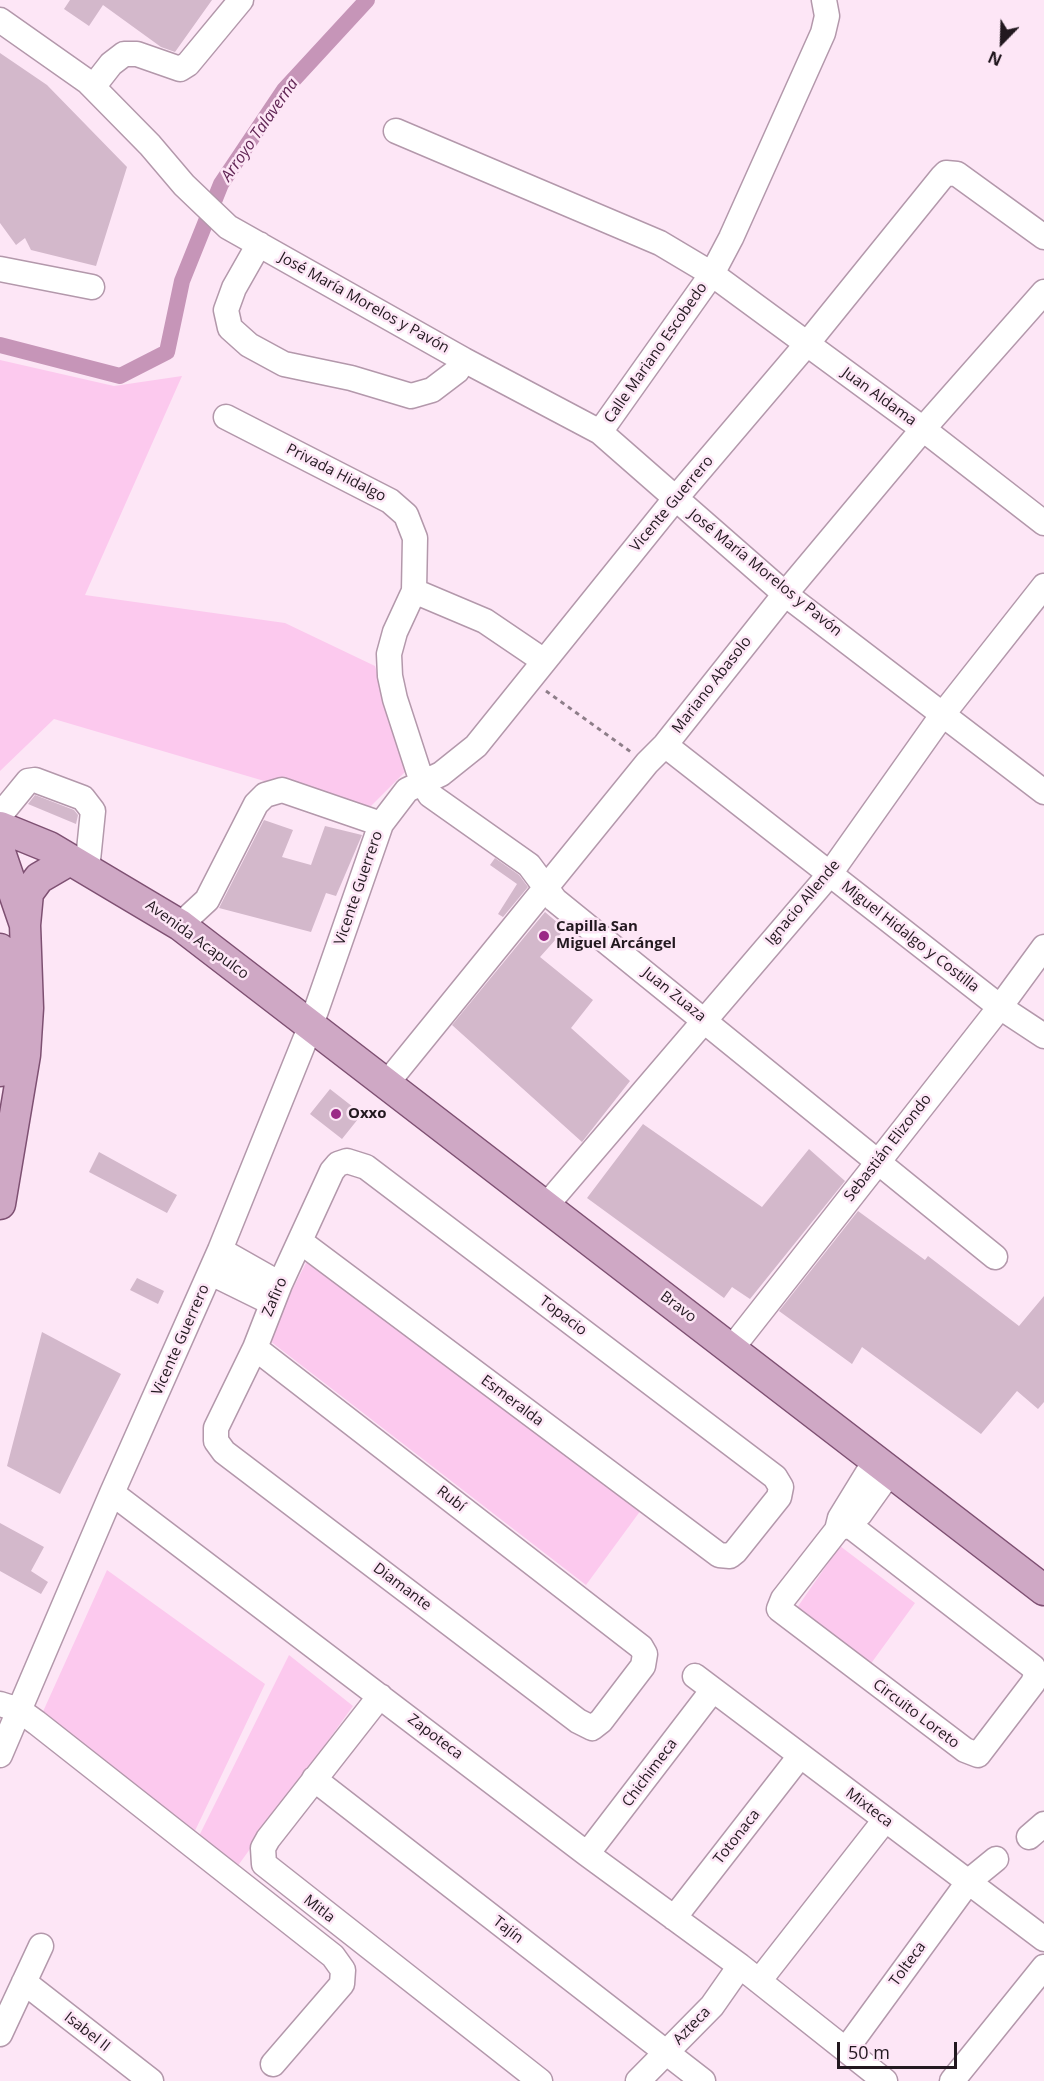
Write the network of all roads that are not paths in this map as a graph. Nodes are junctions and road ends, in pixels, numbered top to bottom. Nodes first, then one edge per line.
1 (241, 0) edge
2 (824, 0) edge
3 (0, 20) edge
4 (93, 87) junction
5 (396, 131) dead end
6 (1044, 237) edge
7 (259, 244) junction
8 (0, 269) edge
9 (712, 274) junction
10 (92, 287) dead end
11 (1044, 292) edge
12 (806, 345) junction
13 (464, 360) junction
14 (226, 417) dead end
15 (923, 429) junction
16 (600, 432) junction
17 (675, 499) junction
18 (1044, 524) edge
19 (1044, 585) edge
20 (414, 591) junction
21 (785, 594) junction
22 (537, 671) junction
23 (944, 714) junction
24 (665, 745) junction
25 (422, 782) junction
26 (1044, 792) edge
27 (0, 814) edge
28 (381, 825) junction
29 (0, 827) edge
30 (37, 840) junction
31 (0, 844) edge
32 (0, 852) edge
33 (75, 867) junction
34 (829, 875) junction
35 (547, 888) junction
36 (25, 925) junction
37 (180, 925) junction
38 (1044, 947) edge
39 (0, 951) edge
40 (1000, 1007) junction
41 (704, 1019) junction
42 (311, 1025) junction
43 (1044, 1036) edge
44 (0, 1071) edge
45 (387, 1083) junction
46 (348, 1161) joint
47 (878, 1161) junction
48 (0, 1204) edge
49 (545, 1207) junction
50 (301, 1242) junction
51 (220, 1250) junction
52 (995, 1257) dead end
53 (211, 1273) junction
54 (276, 1293) junction
55 (255, 1348) junction
56 (732, 1348) junction
57 (216, 1441) joint
58 (883, 1466) junction
59 (112, 1493) junction
60 (842, 1524) junction
61 (726, 1557) joint
62 (1044, 1590) edge
63 (703, 1683) joint
64 (380, 1696) junction
65 (9, 1707) edge
66 (592, 1728) joint
67 (0, 1755) edge
68 (800, 1756) junction
69 (314, 1779) junction
70 (885, 1820) junction
71 (587, 1854) junction
72 (996, 1859) dead end
73 (969, 1881) junction
74 (674, 1918) junction
75 (1044, 1939) edge
76 (41, 1946) dead end
77 (740, 1966) junction
78 (1044, 1967) edge
79 (759, 1981) junction
80 (24, 1982) junction
81 (0, 2034) edge
82 (847, 2048) junction
83 (666, 2054) junction
84 (273, 2064) dead end
85 (151, 2081) edge
86 (540, 2081) edge
87 (638, 2081) edge
88 (703, 2081) edge
89 (885, 2081) edge
90 (952, 2081) edge

1 - 4 street
2 - 9 street, Calle Mariano Escobedo
3 - 4 street
4 - 7 street, José María Morelos y Pavón
5 - 9 street, Juan Aldama
6 - 12 street, Vicente Guerrero
7 - 13 street, José María Morelos y Pavón
7 - 13 street
8 - 10 street
9 - 12 street, Juan Aldama
9 - 16 street, Calle Mariano Escobedo
11 - 15 street, Mariano Abasolo
12 - 15 street, Juan Aldama
12 - 17 street, Vicente Guerrero
13 - 16 street, José María Morelos y Pavón
14 - 20 street, Privada Hidalgo
15 - 18 street, Juan Aldama
15 - 21 street, Mariano Abasolo
16 - 17 street, José María Morelos y Pavón
17 - 21 street, José María Morelos y Pavón
17 - 22 street, Vicente Guerrero
19 - 23 street, Ignacio Allende
20 - 22 street
20 - 25 street
21 - 23 street, José María Morelos y Pavón
21 - 24 street, Mariano Abasolo
22 - 25 street, Vicente Guerrero
23 - 26 street, José María Morelos y Pavón
23 - 34 street, Ignacio Allende
24 - 34 street, Miguel Hidalgo y Costilla
24 - 35 street, Mariano Abasolo
25 - 28 street, Vicente Guerrero
25 - 35 street, Juan Zuaza
27 - 30 main road
27 - 33 street
28 - 37 street
28 - 42 street, Vicente Guerrero
29 - 30 main road, Avenida Acapulco
30 - 33 main road, Avenida Acapulco
31 - 33 main road, Avenida Acapulco
32 - 36 main road
33 - 36 main road
33 - 37 main road, Avenida Acapulco
34 - 40 street, Miguel Hidalgo y Costilla
34 - 41 street, Ignacio Allende
35 - 41 street, Juan Zuaza
35 - 45 street, Mariano Abasolo
36 - 48 main road
37 - 42 main road, Avenida Acapulco
38 - 40 street, Sebastián Elizondo
39 - 44 main road
40 - 43 street, Miguel Hidalgo y Costilla
40 - 47 street, Sebastián Elizondo
41 - 47 street, Juan Zuaza
41 - 49 street, Ignacio Allende
42 - 45 main road, Bravo
42 - 51 street, Vicente Guerrero
45 - 49 main road, Bravo
46 - 50 street, Zafiro
46 - 61 street, Topacio
47 - 52 street, Juan Zuaza
47 - 56 street, Sebastián Elizondo
49 - 56 main road, Bravo
50 - 54 street, Zafiro
50 - 61 street, Esmeralda
51 - 53 street, Vicente Guerrero
51 - 54 street
53 - 54 street
53 - 59 street, Vicente Guerrero
54 - 55 street, Zafiro
55 - 57 street, Zafiro
55 - 66 street, Rubí
56 - 58 main road, Bravo
57 - 66 street, Diamante
58 - 60 street
58 - 62 main road, Bravo
59 - 64 street, Zapoteca
59 - 65 street, Vicente Guerrero
60 - 60 street, Circuito Loreto
63 - 68 street, Mixteca
63 - 71 street, Chichimeca
64 - 69 street, Mitla
64 - 71 street, Zapoteca
65 - 67 street, Vicente Guerrero
65 - 84 street
68 - 70 street, Mixteca
68 - 74 street, Totonaca
69 - 83 street, Tajín
69 - 86 street, Mitla
70 - 73 street, Mixteca
70 - 79 street
71 - 74 street, Zapoteca
72 - 73 street, Tolteca
73 - 75 street, Mixteca
73 - 82 street, Tolteca
74 - 77 street, Zapoteca
76 - 80 street
77 - 79 street, Zapoteca
77 - 83 street, Azteca
78 - 90 street
79 - 82 street, Zapoteca
80 - 81 street
80 - 85 street, Isabel II
82 - 89 street, Zapoteca
83 - 87 street, Azteca
83 - 88 street, Tajín

